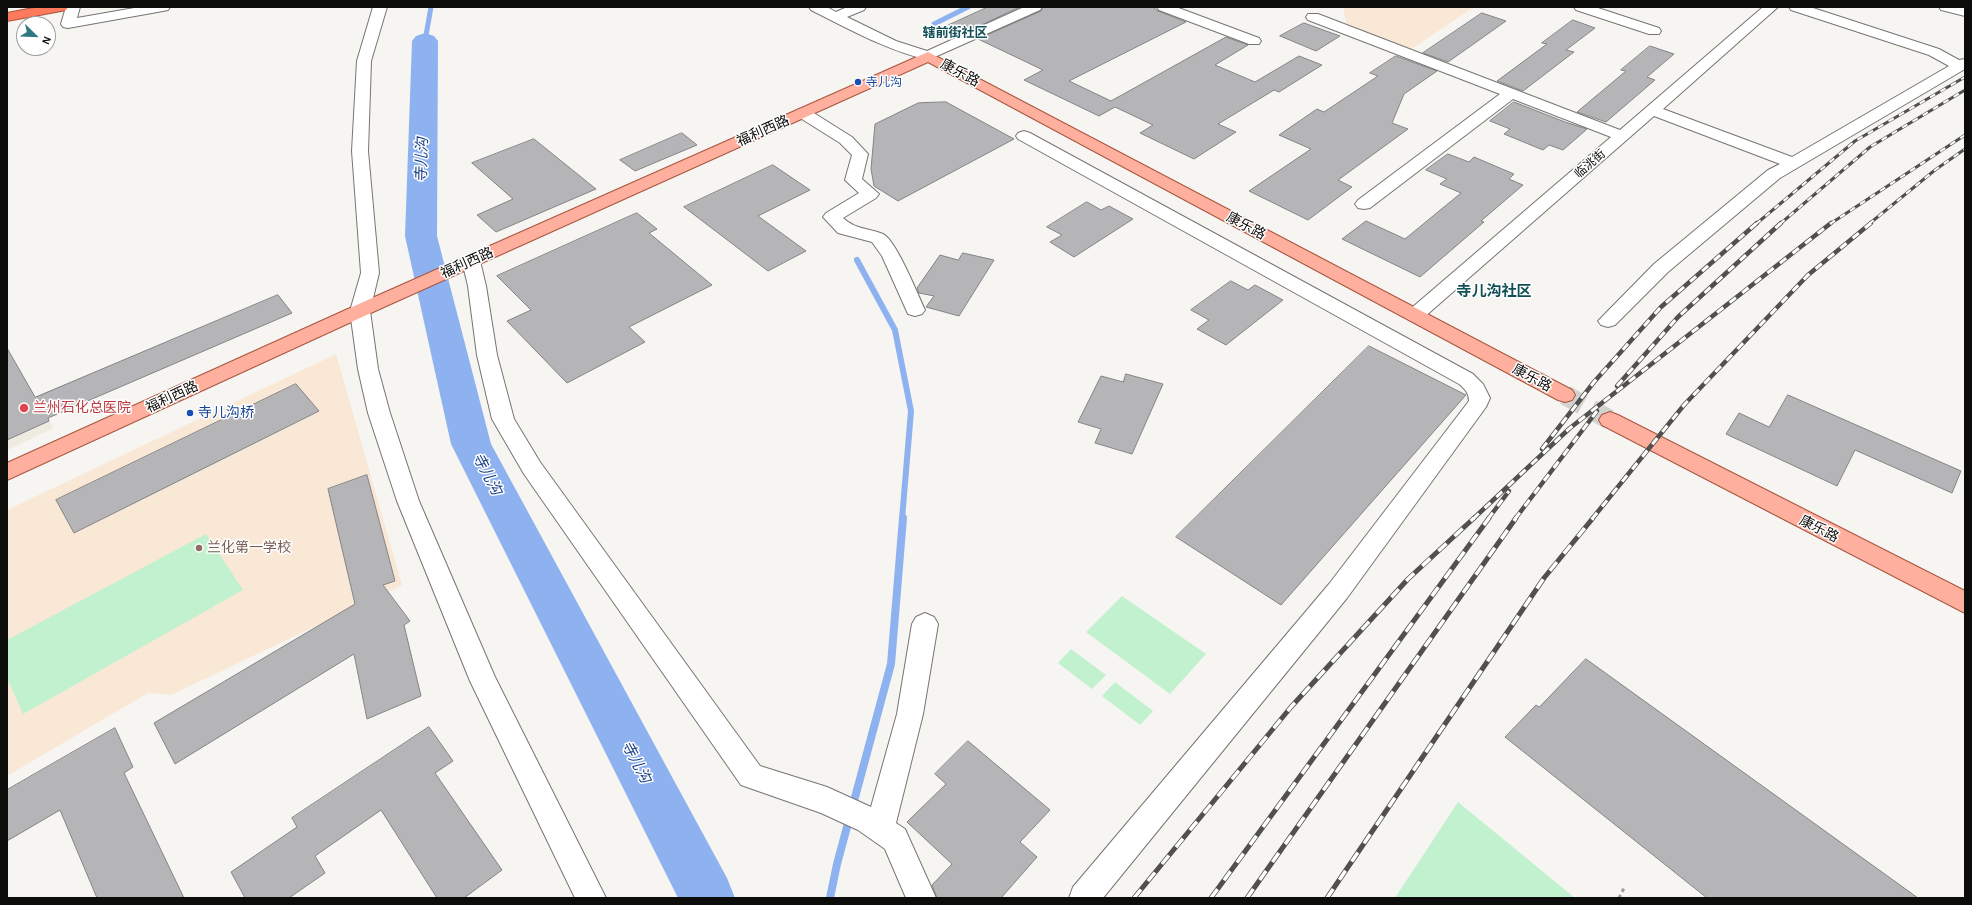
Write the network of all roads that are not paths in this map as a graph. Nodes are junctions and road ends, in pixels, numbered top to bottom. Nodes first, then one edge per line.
1 (62, 7) edge
2 (73, 7) edge
3 (163, 7) edge
4 (380, 7) edge
5 (816, 7) edge
6 (859, 7) edge
7 (1035, 7) edge
8 (1164, 7) edge
9 (1582, 7) edge
10 (1748, 7) edge
11 (1796, 7) edge
12 (1946, 7) edge
13 (1768, 10) edge
14 (1965, 12) edge
15 (7, 17) edge
16 (836, 17) junction
17 (1313, 17) dead end
18 (1654, 31) dead end
19 (1254, 41) dead end
20 (928, 56) junction
21 (1962, 65) edge
22 (1511, 93) junction
23 (1652, 110) junction
24 (803, 113) junction
25 (1024, 136) dead end
26 (1622, 136) junction
27 (1792, 163) junction
28 (1364, 204) dead end
29 (465, 264) junction
30 (368, 307) junction
31 (915, 310) dead end
32 (1415, 315) junction
33 (1608, 321) dead end
34 (1565, 395) tunnel mouth
35 (1610, 420) tunnel mouth
36 (7, 472) edge
37 (1965, 603) edge
38 (925, 624) dead end
39 (874, 824) junction
40 (584, 895) edge
41 (921, 898) edge
42 (1084, 898) edge

1 - 15 highway
2 - 3 street
4 - 30 street
5 - 16 street
6 - 16 street
7 - 20 street
8 - 19 street
9 - 18 street
10 - 13 street, 临洮街
11 - 21 street
12 - 14 street
13 - 23 street, 临洮街
16 - 20 street
17 - 22 street
20 - 24 main road, 福利西路
20 - 32 main road, 康乐路
21 - 27 street
22 - 26 street
22 - 28 street
23 - 26 street, 临洮街
23 - 27 street
24 - 29 main road, 福利西路
24 - 31 street
25 - 42 street
26 - 32 street, 临洮街
27 - 33 street
29 - 30 main road, 福利西路
29 - 39 street
30 - 36 main road, 福利西路
30 - 40 street
32 - 34 main road, 康乐路
35 - 37 main road, 康乐路
38 - 39 street
39 - 41 street

